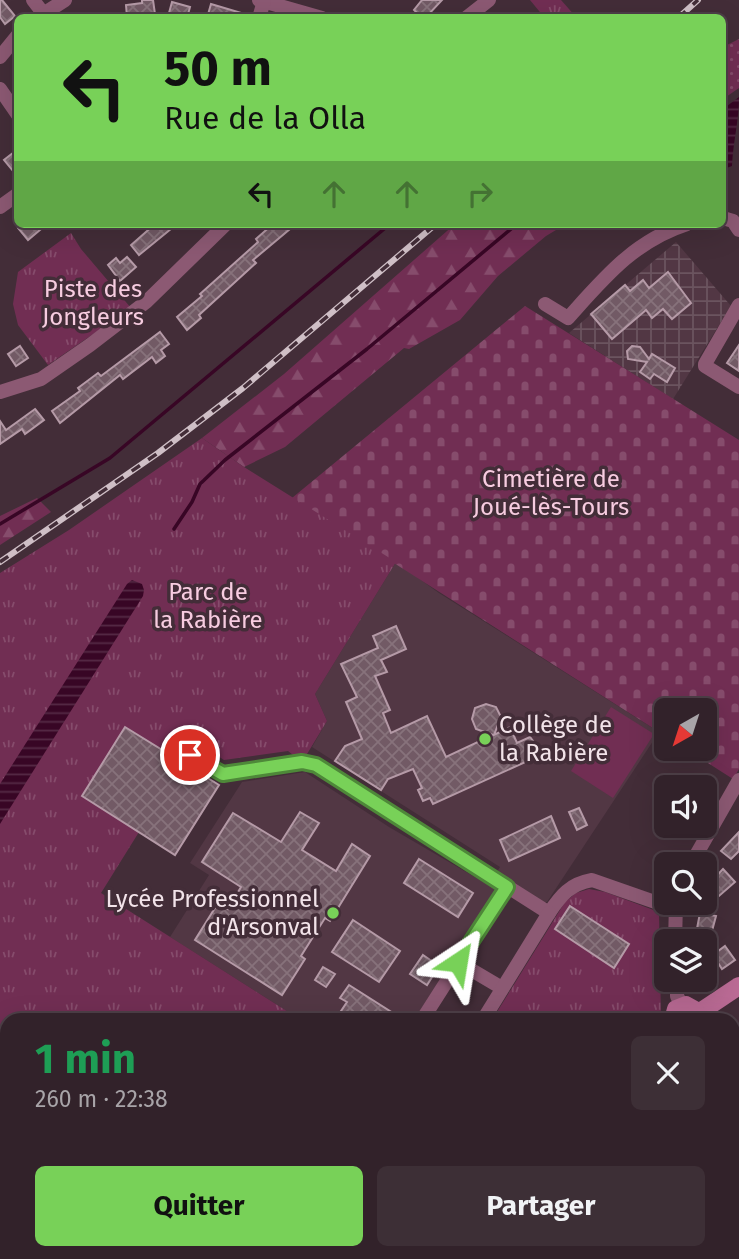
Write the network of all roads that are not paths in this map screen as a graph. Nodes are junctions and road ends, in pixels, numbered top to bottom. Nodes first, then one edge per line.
1 (65, 0) edge
2 (489, 0) edge
3 (262, 1) edge
4 (42, 14) edge
5 (308, 14) edge
6 (471, 14) edge
7 (14, 40) edge
8 (0, 57) edge
9 (0, 89) edge
10 (14, 109) edge
11 (726, 219) edge
12 (222, 228) edge
13 (674, 228) edge
14 (739, 230) edge
15 (545, 304) dead end
16 (739, 304) edge
17 (739, 387) edge
18 (0, 392) edge
19 (190, 755) dead end
20 (739, 780) edge
21 (698, 852) edge
22 (507, 887) junction
23 (654, 899) edge
24 (549, 913) junction
25 (458, 962) junction
26 (739, 986) edge
27 (502, 988) junction
28 (677, 992) edge
29 (426, 1013) edge
30 (487, 1013) edge
31 (686, 1013) edge
32 (691, 1013) edge

1 - 4 street
2 - 6 street
3 - 5 street
7 - 8 street
9 - 10 street
11 - 14 street
12 - 18 street
13 - 15 street
16 - 17 street
19 - 22 street
20 - 21 street
22 - 24 street
22 - 25 street
23 - 24 street
24 - 27 street
25 - 27 street
25 - 29 street
26 - 32 main road
27 - 30 street
28 - 31 street

